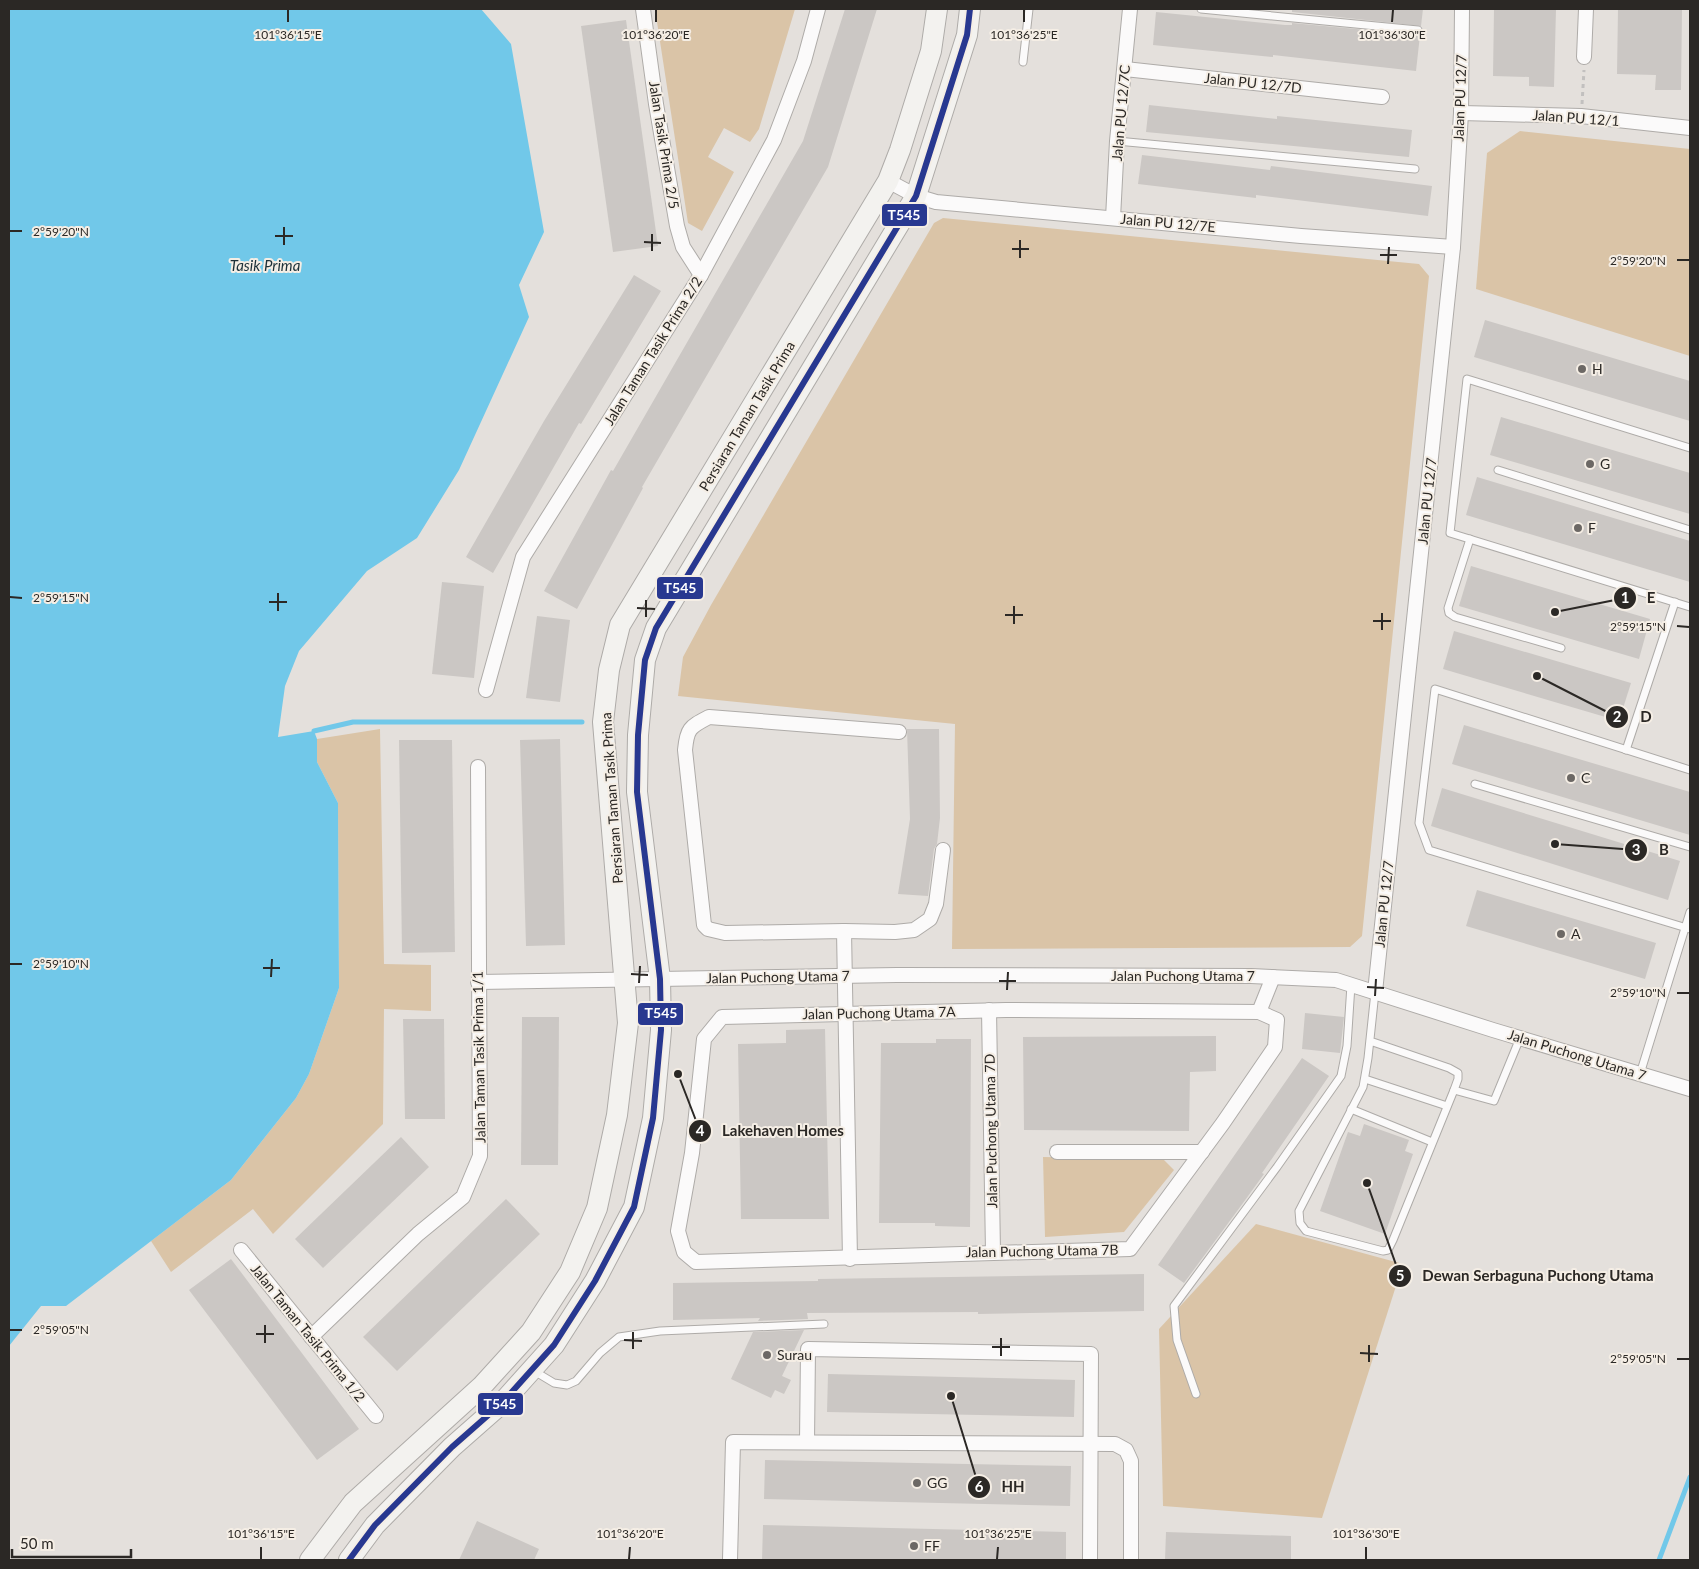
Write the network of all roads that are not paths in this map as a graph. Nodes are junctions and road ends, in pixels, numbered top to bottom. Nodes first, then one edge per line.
1 (643, 9) edge
2 (818, 9) edge
3 (937, 9) edge
4 (970, 9) edge
5 (1029, 9) edge
6 (1130, 9) edge
7 (1201, 9) edge
8 (1462, 9) edge
9 (1586, 9) edge
10 (1418, 30) dead end
11 (1584, 57) road end
12 (1023, 62) dead end
13 (1125, 69) junction
14 (1382, 97) dead end
15 (1461, 113) junction
16 (1690, 128) edge
17 (1117, 141) junction
18 (1415, 169) dead end
19 (888, 181) junction
20 (916, 196) junction
21 (1113, 218) junction
22 (1453, 247) junction
23 (701, 275) junction
24 (1690, 448) edge
25 (1498, 470) dead end
26 (1690, 530) edge
27 (1470, 539) junction
28 (1675, 602) junction
29 (1690, 607) edge
30 (1561, 648) dead end
31 (486, 690) dead end
32 (899, 732) dead end
33 (1626, 750) junction
34 (478, 767) dead end
35 (1690, 770) edge
36 (1475, 784) dead end
37 (1690, 847) edge
38 (943, 850) dead end
39 (1690, 912) edge
40 (1688, 928) edge
41 (844, 931) junction
42 (846, 976) junction
43 (1273, 977) junction
44 (660, 979) junction
45 (626, 980) junction
46 (478, 982) junction
47 (1351, 985) junction
48 (1375, 992) junction
49 (989, 1010) junction
50 (1259, 1012) junction
51 (847, 1014) junction
52 (1520, 1038) junction
53 (1370, 1041) junction
54 (1640, 1074) junction
55 (1365, 1079) junction
56 (1690, 1089) edge
57 (1454, 1090) junction
58 (1447, 1106) junction
59 (1351, 1109) junction
60 (1432, 1142) junction
61 (1057, 1152) dead end
62 (1202, 1152) junction
63 (678, 1231) joint
64 (241, 1250) dead end
65 (993, 1252) junction
66 (850, 1258) junction
67 (824, 1324) dead end
68 (312, 1337) junction
69 (532, 1370) junction
70 (1196, 1394) dead end
71 (376, 1416) dead end
72 (807, 1442) junction
73 (1092, 1444) junction
74 (310, 1560) edge
75 (349, 1560) edge
76 (730, 1560) edge
77 (1090, 1560) edge
78 (1131, 1560) edge

1 - 23 street, Jalan Tasik Prima 2/5
2 - 23 street, Jalan Taman Tasik Prima 2/2
3 - 19 main road, Persiaran Taman Tasik Prima
4 - 20 main road, Persiaran Taman Tasik Prima
5 - 12 lane
6 - 13 street, Jalan PU 12/7C
7 - 10 lane
8 - 15 street, Jalan PU 12/7
9 - 11 street
13 - 14 street, Jalan PU 12/7D
13 - 17 street, Jalan PU 12/7C
15 - 16 street, Jalan PU 12/1
15 - 22 street, Jalan PU 12/7
17 - 18 lane
17 - 21 street, Jalan PU 12/7C
19 - 20 street, Jalan PU 12/7E
19 - 45 main road, Persiaran Taman Tasik Prima
20 - 21 street, Jalan PU 12/7E
20 - 44 main road, Persiaran Taman Tasik Prima
21 - 22 street, Jalan PU 12/7E
22 - 48 street, Jalan PU 12/7
23 - 31 street, Jalan Taman Tasik Prima 2/2
24 - 27 lane
25 - 26 lane
27 - 28 lane
27 - 30 lane
28 - 29 lane
28 - 33 lane
32 - 41 street
33 - 35 lane
33 - 40 lane
34 - 46 street, Jalan Taman Tasik Prima 1/1
36 - 37 lane
38 - 41 street
39 - 40 lane
40 - 54 lane
41 - 42 street
42 - 43 street, Jalan Puchong Utama 7
42 - 44 street, Jalan Puchong Utama 7
42 - 51 street
43 - 47 street, Jalan Puchong Utama 7
43 - 50 street
44 - 45 street, Jalan Puchong Utama 7
44 - 69 main road, Persiaran Taman Tasik Prima
45 - 46 street, Jalan Puchong Utama 7
45 - 74 main road, Persiaran Taman Tasik Prima
46 - 68 street, Jalan Taman Tasik Prima 1/1
47 - 48 street, Jalan Puchong Utama 7
47 - 70 lane
48 - 52 street, Jalan Puchong Utama 7
48 - 53 lane
49 - 50 street, Jalan Puchong Utama 7A
49 - 51 street, Jalan Puchong Utama 7A
49 - 65 street, Jalan Puchong Utama 7D
50 - 62 street, Jalan Puchong Utama 7B
51 - 63 street, Jalan Puchong Utama 7A
51 - 66 street
52 - 54 street, Jalan Puchong Utama 7
52 - 57 lane
53 - 55 lane
53 - 57 lane
54 - 56 street, Jalan Puchong Utama 7
55 - 58 lane
55 - 59 lane
57 - 58 lane
58 - 60 lane
59 - 60 lane
59 - 60 lane
61 - 62 street
62 - 65 street, Jalan Puchong Utama 7B
63 - 66 street, Jalan Puchong Utama 7B
64 - 68 street, Jalan Taman Tasik Prima 1/2
65 - 66 street, Jalan Puchong Utama 7B
67 - 69 lane
68 - 71 street, Jalan Taman Tasik Prima 1/2
69 - 75 main road, Persiaran Taman Tasik Prima
72 - 73 street
72 - 73 street
72 - 76 street
73 - 77 street
73 - 78 street

